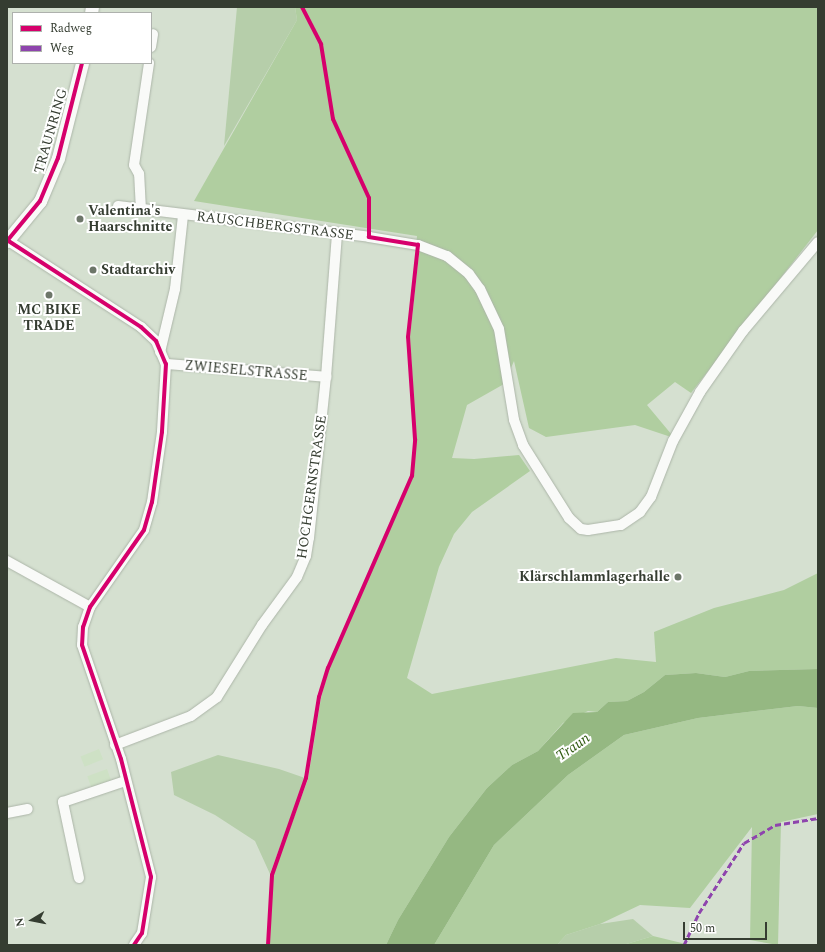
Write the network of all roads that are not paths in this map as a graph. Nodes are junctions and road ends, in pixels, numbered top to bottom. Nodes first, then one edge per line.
1 (153, 34) dead end
2 (152, 40) edge
3 (82, 64) edge
4 (149, 64) edge
5 (118, 206) dead end
6 (141, 210) junction
7 (183, 215) junction
8 (337, 234) junction
9 (7, 240) edge
10 (818, 242) edge
11 (160, 352) junction
12 (166, 364) junction
13 (326, 377) junction
14 (7, 561) edge
15 (90, 607) junction
16 (114, 745) junction
17 (126, 781) junction
18 (28, 809) dead end
19 (7, 813) edge
20 (79, 878) dead end
21 (134, 945) edge

1 - 2 street
3 - 9 street, TRAUNRING
4 - 6 street
5 - 6 street, RAUSCHBERGSTRASSE
6 - 7 street, RAUSCHBERGSTRASSE
7 - 8 street, RAUSCHBERGSTRASSE
7 - 11 street
8 - 10 street, RAUSCHBERGSTRASSE
8 - 13 street, HOCHGERNSTRASSE
9 - 11 street
11 - 12 street
12 - 13 street, ZWIESELSTRASSE
12 - 15 street
13 - 16 street, HOCHGERNSTRASSE
14 - 15 street
15 - 16 street
16 - 17 street
17 - 20 street
17 - 21 street
18 - 19 street

